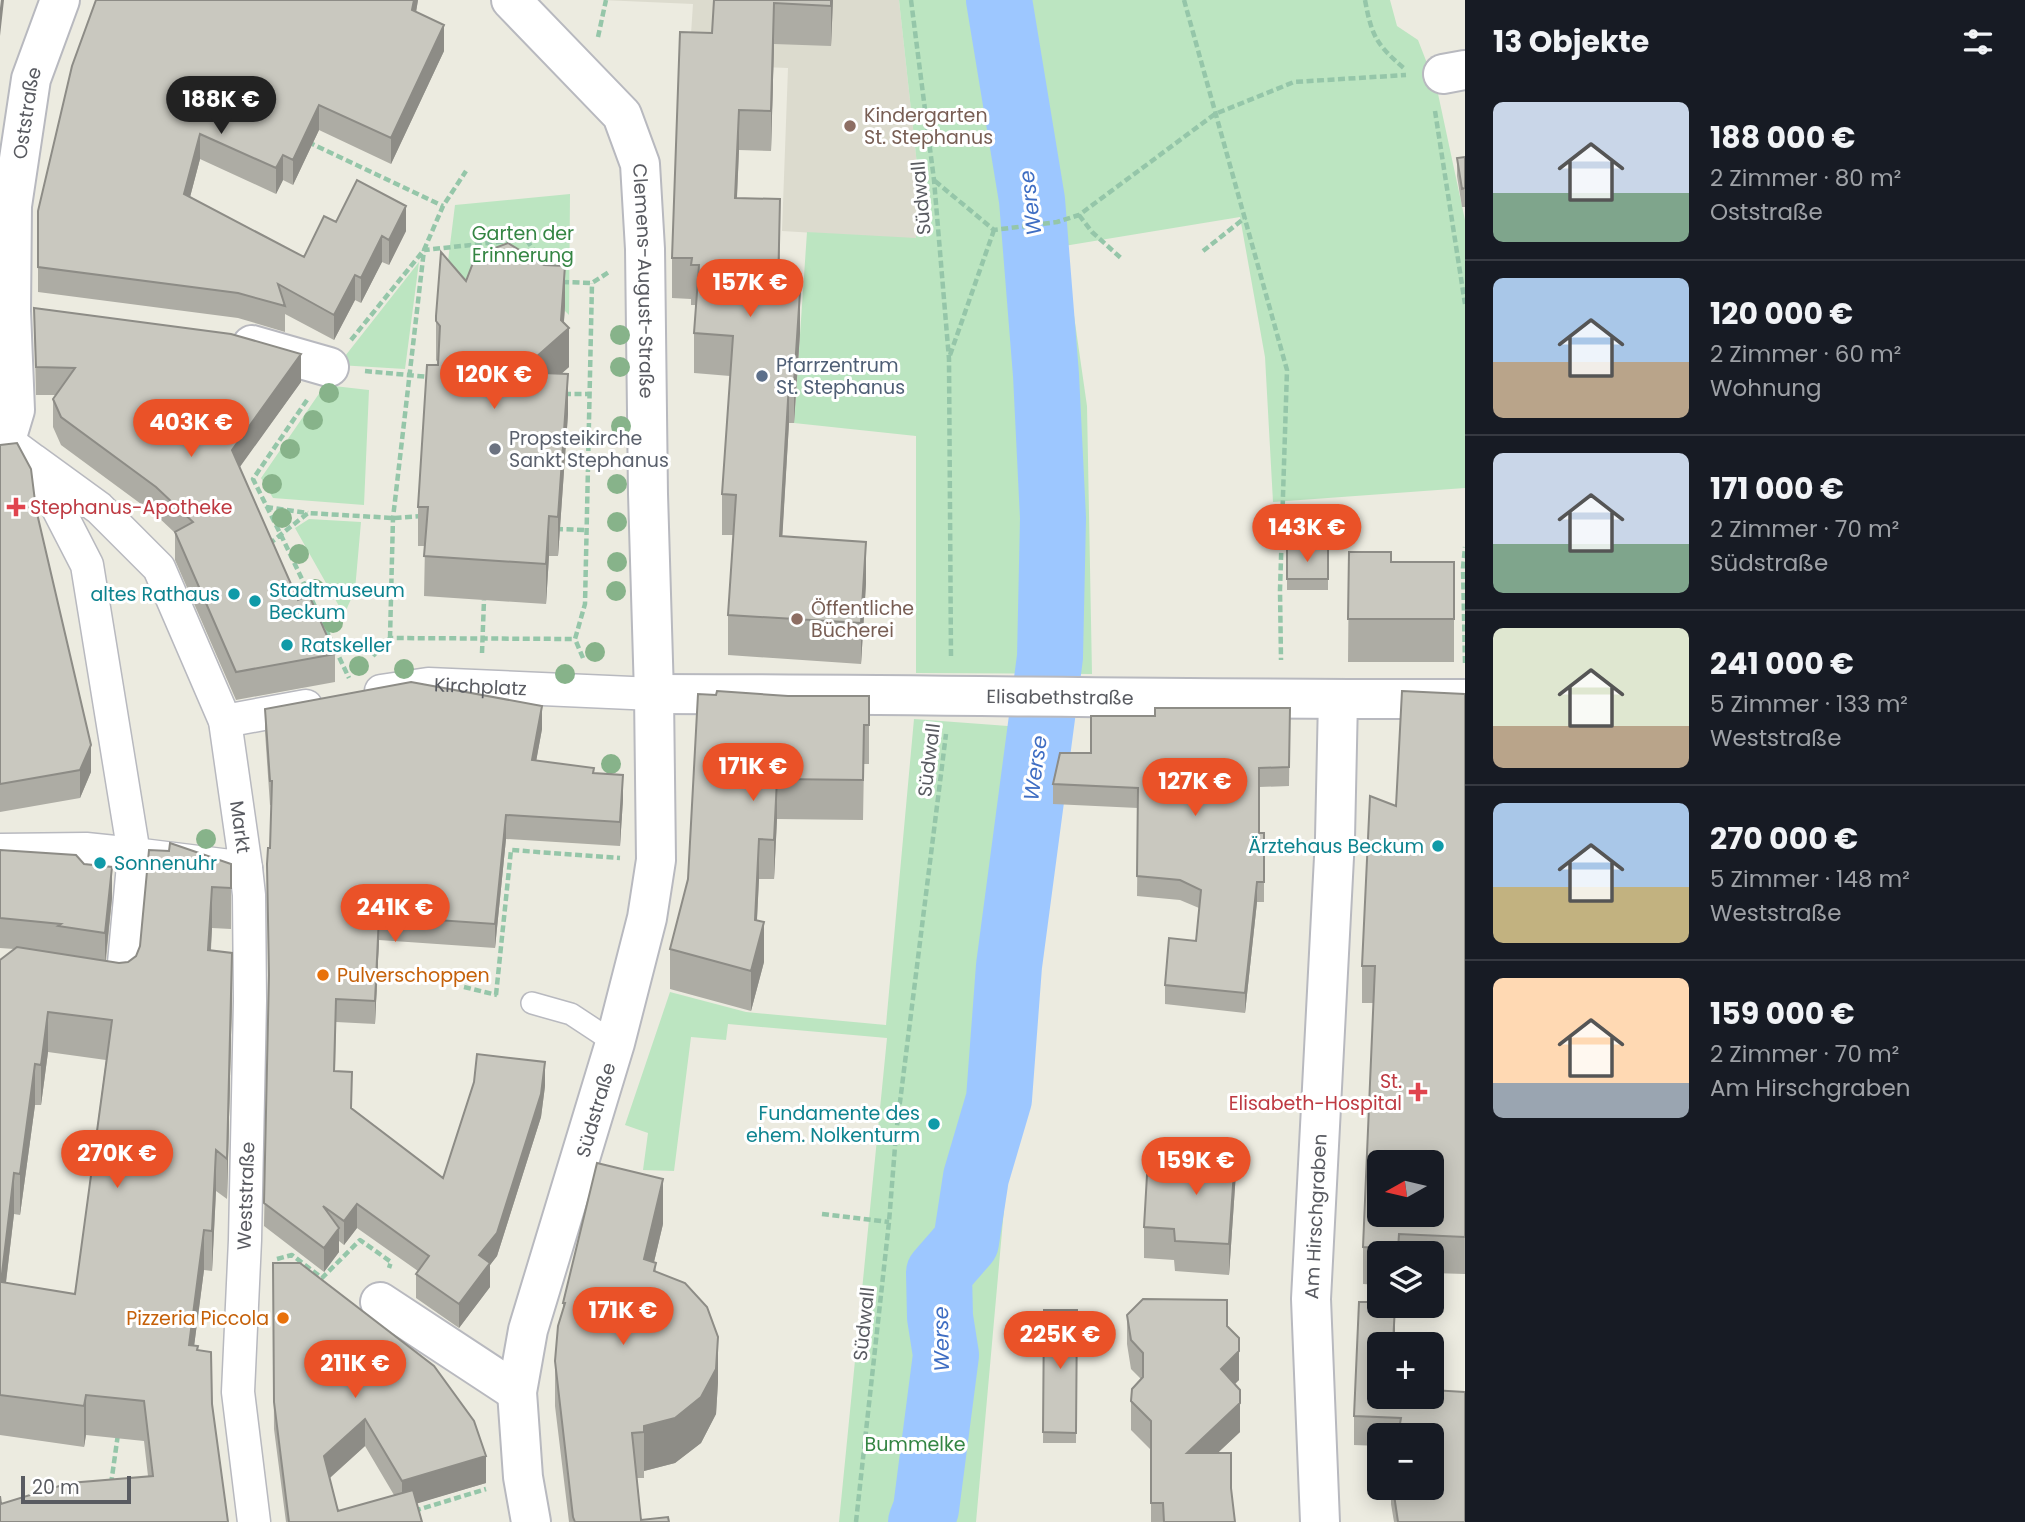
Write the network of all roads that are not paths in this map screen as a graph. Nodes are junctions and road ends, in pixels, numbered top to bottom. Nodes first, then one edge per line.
1 (60, 0) edge
2 (511, 0) edge
3 (11, 311) junction
4 (51, 316) edge
5 (222, 338) edge
6 (329, 367) road end
7 (13, 447) edge
8 (654, 694) junction
9 (1338, 699) junction
10 (1465, 699) edge
11 (225, 721) junction
12 (0, 850) edge
13 (133, 867) junction
14 (246, 869) junction
15 (93, 879) edge
16 (68, 977) edge
17 (532, 1003) dead end
18 (615, 1043) junction
19 (380, 1302) road end
20 (517, 1392) junction
21 (254, 1522) edge
22 (531, 1522) edge
23 (1320, 1522) edge

1 - 3 street, Oststraße
2 - 8 street, Clemens-August-Straße
3 - 4 street
3 - 7 street, Oststraße
5 - 6 street
7 - 11 street, Markt
7 - 13 street
8 - 9 street, Elisabethstraße
8 - 11 street, Kirchplatz
8 - 18 street, Südstraße
9 - 10 street, Elisabethstraße
9 - 23 street, Am Hirschgraben
11 - 14 street, Markt
12 - 13 street
13 - 14 street, Markt
13 - 15 street
13 - 16 street
14 - 21 street, Weststraße
17 - 18 lane
18 - 20 street, Südstraße
19 - 20 street
20 - 22 street, Südstraße

